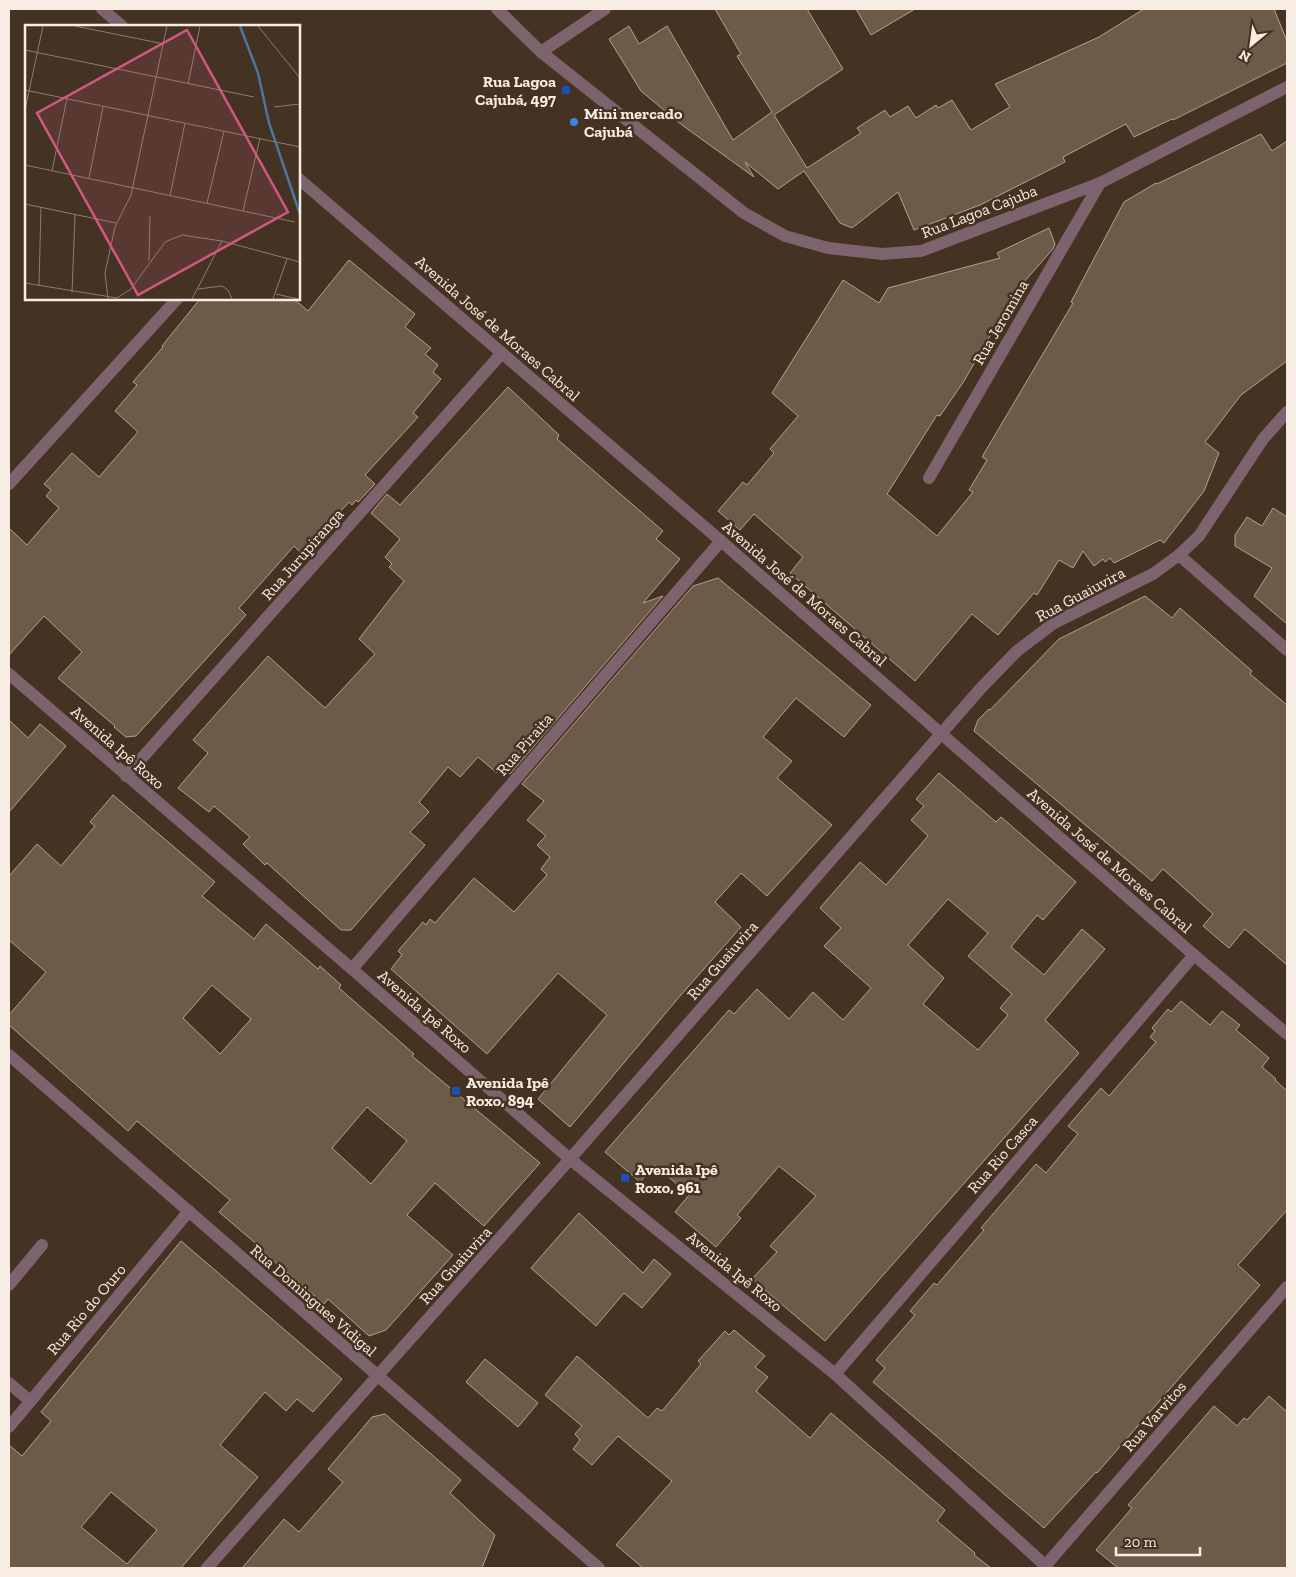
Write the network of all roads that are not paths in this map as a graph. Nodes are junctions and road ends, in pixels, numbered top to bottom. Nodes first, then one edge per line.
1 (102, 9) edge
2 (497, 9) edge
3 (605, 9) edge
4 (121, 25) edge
5 (541, 52) junction
6 (1287, 87) edge
7 (300, 180) edge
8 (1100, 183) junction
9 (176, 300) edge
10 (502, 353) junction
11 (1287, 412) edge
12 (929, 478) dead end
13 (9, 484) edge
14 (721, 541) junction
15 (1179, 555) junction
16 (1287, 650) edge
17 (9, 674) edge
18 (941, 733) junction
19 (126, 776) junction
20 (1194, 955) junction
21 (352, 969) junction
22 (1287, 1034) edge
23 (9, 1055) edge
24 (570, 1159) junction
25 (189, 1211) junction
26 (42, 1245) dead end
27 (9, 1285) edge
28 (1287, 1287) edge
29 (835, 1374) junction
30 (377, 1377) junction
31 (9, 1383) edge
32 (30, 1401) junction
33 (9, 1427) edge
34 (1046, 1567) edge
35 (206, 1568) edge
36 (599, 1568) edge

1 - 4 street
2 - 5 street, Rua Lagoa Cajuba
3 - 5 street
5 - 8 street, Rua Lagoa Cajuba
6 - 8 street, Rua Lagoa Cajuba
7 - 10 street, Avenida José de Moraes Cabral
8 - 12 street, Rua Jeromina
9 - 13 street
10 - 14 street, Avenida José de Moraes Cabral
10 - 19 street, Rua Jurupiranga
11 - 15 street, Rua Guaiuvira
14 - 18 street, Avenida José de Moraes Cabral
14 - 21 street, Rua Piraita
15 - 16 street
15 - 18 street, Rua Guaiuvira
17 - 19 street, Avenida Ipê Roxo
18 - 20 street, Avenida José de Moraes Cabral
18 - 24 street, Rua Guaiuvira
19 - 21 street, Avenida Ipê Roxo
20 - 22 street, Avenida José de Moraes Cabral
20 - 29 street, Rua Rio Casca
21 - 24 street, Avenida Ipê Roxo
23 - 25 street, Rua Domingues Vidigal
24 - 29 street, Avenida Ipê Roxo
24 - 30 street, Rua Guaiuvira
25 - 30 street, Rua Domingues Vidigal
25 - 32 street, Rua Rio do Ouro
26 - 27 street
28 - 34 street, Rua Varvitos
29 - 34 street, Avenida Ipê Roxo
30 - 35 street, Rua Guaiuvira
30 - 36 street, Rua Domingues Vidigal
31 - 32 street
32 - 33 street, Rua Rio do Ouro

